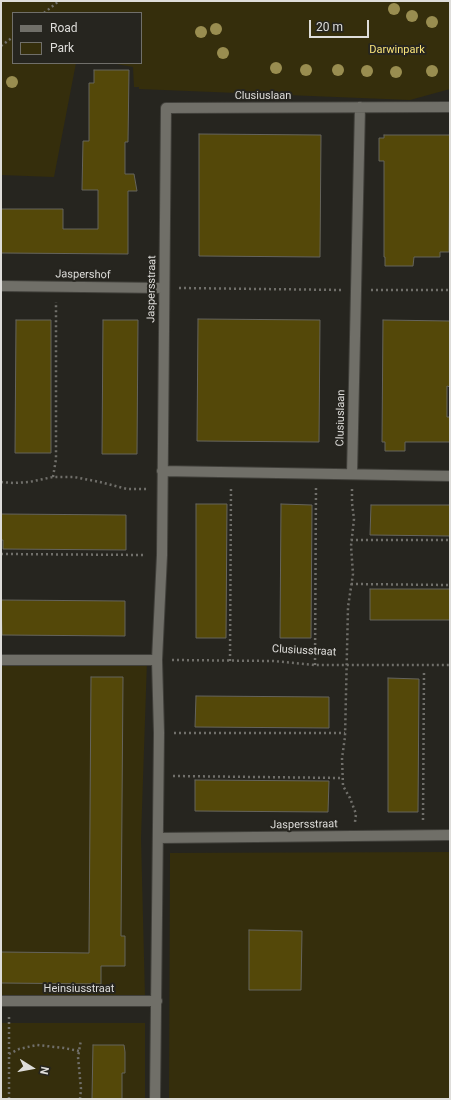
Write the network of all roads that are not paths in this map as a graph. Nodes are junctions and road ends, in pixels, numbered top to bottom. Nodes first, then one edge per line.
1 (360, 107) junction
2 (450, 107) edge
3 (166, 108) joint
4 (1, 286) edge
5 (164, 288) junction
6 (162, 471) junction
7 (352, 474) junction
8 (450, 476) edge
9 (1, 660) edge
10 (157, 660) junction
11 (450, 835) edge
12 (158, 838) junction
13 (5, 1001) edge
14 (157, 1001) junction
15 (155, 1099) edge

1 - 2 street, Clusiuslaan
1 - 3 street, Clusiuslaan
1 - 7 street, Clusiuslaan
3 - 5 street, Jaspersstraat
4 - 5 street, Jaspershof
5 - 6 street, Jaspersstraat
6 - 7 street
6 - 10 street, Jaspersstraat
7 - 8 street
9 - 10 street
10 - 12 street, Jaspersstraat
11 - 12 street, Jaspersstraat
12 - 14 street, Jaspersstraat
13 - 14 street, Heinsiusstraat
14 - 15 street, Jaspersstraat

